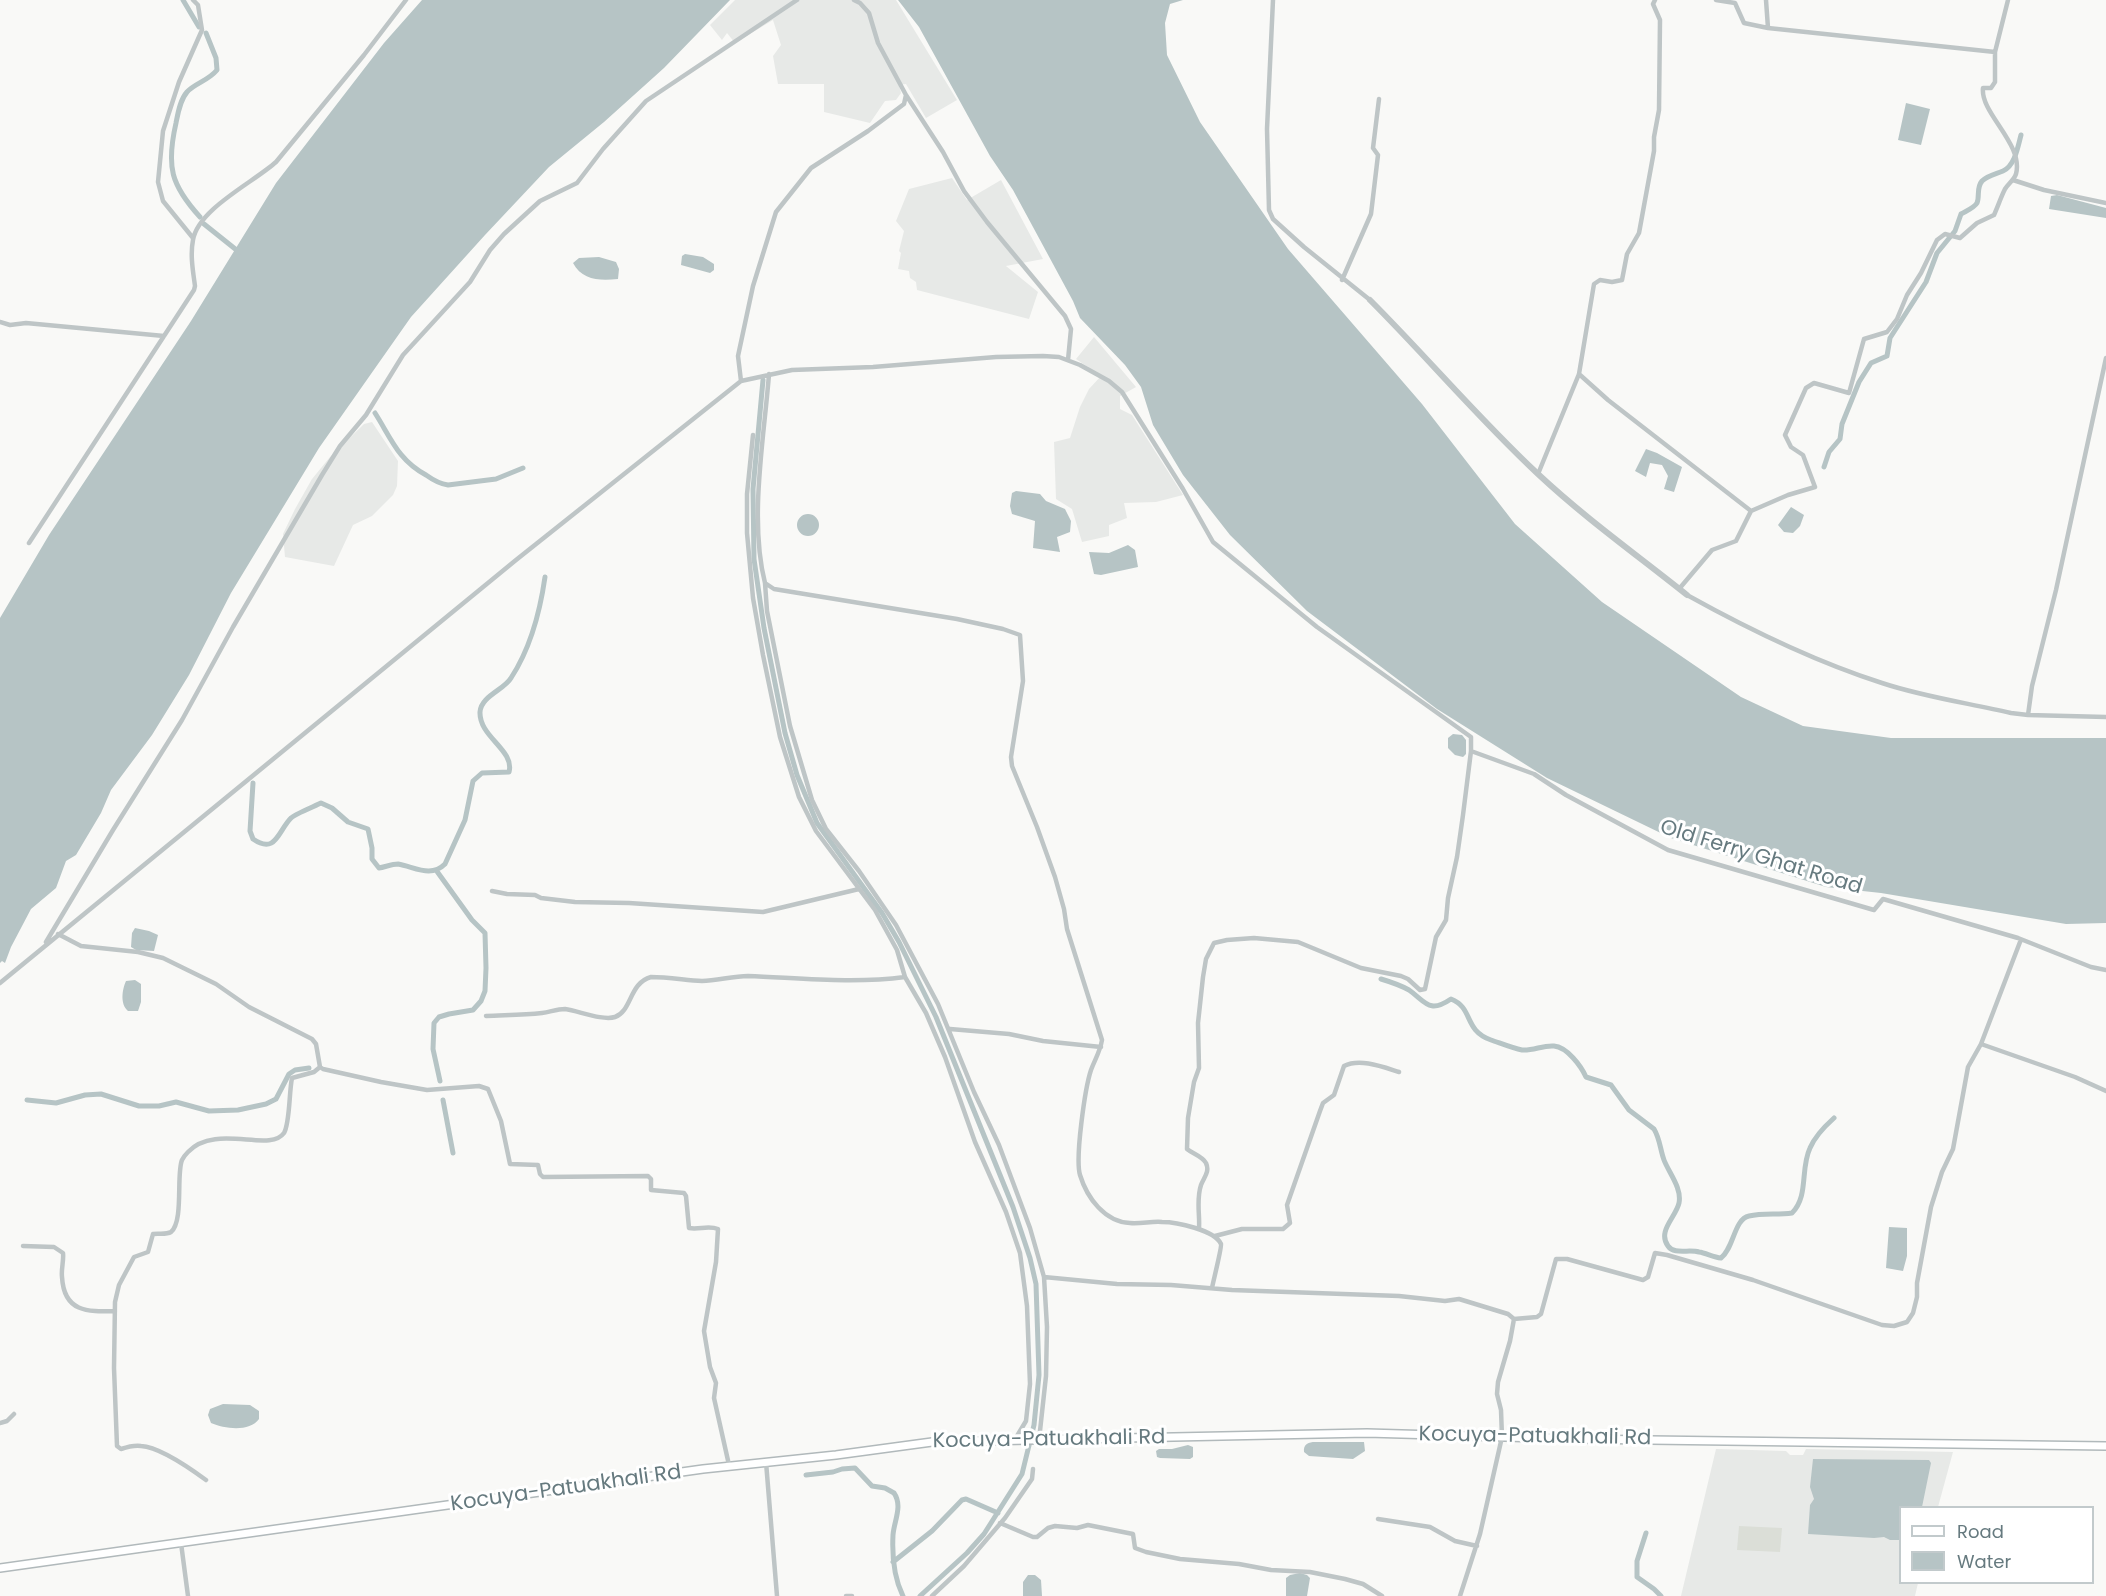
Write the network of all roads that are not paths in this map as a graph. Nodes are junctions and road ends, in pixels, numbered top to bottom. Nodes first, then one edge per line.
1 (193, 0) edge
2 (406, 0) edge
3 (797, 0) edge
4 (854, 0) edge
5 (1273, 0) edge
6 (1654, 0) edge
7 (1716, 0) edge
8 (1766, 0) edge
9 (2008, 0) edge
10 (1768, 28) junction
11 (1995, 52) junction
12 (906, 95) junction
13 (1379, 99) dead end
14 (2013, 180) junction
15 (2106, 203) edge
16 (193, 238) junction
17 (1342, 280) junction
18 (1370, 300) joint
19 (0, 322) edge
20 (165, 336) junction
21 (2106, 358) edge
22 (1068, 360) junction
23 (769, 374) junction
24 (1579, 374) junction
25 (741, 381) junction
26 (753, 435) dead end
27 (1538, 474) junction
28 (1751, 511) junction
29 (29, 543) dead end
30 (765, 583) junction
31 (1680, 589) junction
32 (1687, 595) joint
33 (2028, 715) junction
34 (2106, 717) edge
35 (1471, 751) junction
36 (859, 890) junction
37 (492, 891) dead end
38 (58, 934) junction
39 (2020, 942) dead end
40 (43, 946) junction
41 (2106, 970) edge
42 (905, 977) junction
43 (0, 983) edge
44 (486, 1016) dead end
45 (950, 1029) junction
46 (1981, 1044) junction
47 (1101, 1047) junction
48 (320, 1067) junction
49 (1399, 1072) dead end
50 (2106, 1091) edge
51 (1199, 1228) junction
52 (1215, 1236) junction
53 (23, 1246) dead end
54 (1044, 1277) junction
55 (1212, 1288) junction
56 (115, 1311) junction
57 (1514, 1319) junction
58 (14, 1414) dead end
59 (0, 1423) edge
60 (1502, 1437) junction
61 (1017, 1440) junction
62 (1038, 1440) junction
63 (2106, 1446) edge
64 (766, 1462) junction
65 (729, 1466) junction
66 (1033, 1469) dead end
67 (206, 1480) dead end
68 (1378, 1519) dead end
69 (1000, 1523) junction
70 (181, 1543) junction
71 (1477, 1546) junction
72 (0, 1568) edge
73 (188, 1596) edge
74 (777, 1596) edge
75 (846, 1596) edge
76 (852, 1596) edge
77 (932, 1596) edge
78 (1382, 1596) edge
79 (1460, 1596) edge

1 - 16 street
2 - 16 street
3 - 40 street
4 - 12 street
5 - 17 street
6 - 24 street
7 - 10 street
8 - 10 street
9 - 11 street
10 - 11 street
11 - 14 street
12 - 22 street
12 - 25 street
13 - 17 street
14 - 15 street
14 - 28 street
16 - 20 street
17 - 18 street
18 - 27 street
19 - 20 street
20 - 29 street
21 - 33 street
22 - 23 street
22 - 35 street
23 - 25 street
23 - 30 street
24 - 27 street
24 - 28 street
25 - 38 street
26 - 36 street
27 - 31 street
28 - 31 street
30 - 45 street
30 - 47 street
31 - 32 street
32 - 33 street
33 - 34 street
35 - 41 street, Old Ferry Ghat Road
35 - 51 street
36 - 37 street
36 - 42 street
38 - 40 street
38 - 48 street
39 - 46 street
40 - 43 street
42 - 44 street
42 - 61 street
45 - 47 street
45 - 54 street
46 - 50 street
46 - 57 street
47 - 51 street
48 - 56 street
48 - 65 street
49 - 52 street
51 - 52 street
52 - 55 street
53 - 56 street
54 - 55 street
54 - 62 street
55 - 57 street
56 - 67 street
57 - 60 street
58 - 59 street
60 - 62 main road, Kocuya-Patuakhali Rd
60 - 63 main road, Kocuya-Patuakhali Rd
60 - 71 street
61 - 62 main road, Kocuya-Patuakhali Rd
61 - 64 main road, Kocuya-Patuakhali Rd
64 - 65 main road, Kocuya-Patuakhali Rd
64 - 74 street
65 - 70 main road, Kocuya-Patuakhali Rd
66 - 69 street
68 - 71 street
69 - 77 street
69 - 78 street
70 - 72 main road, Kocuya-Patuakhali Rd
70 - 73 street
71 - 79 street
75 - 76 street

